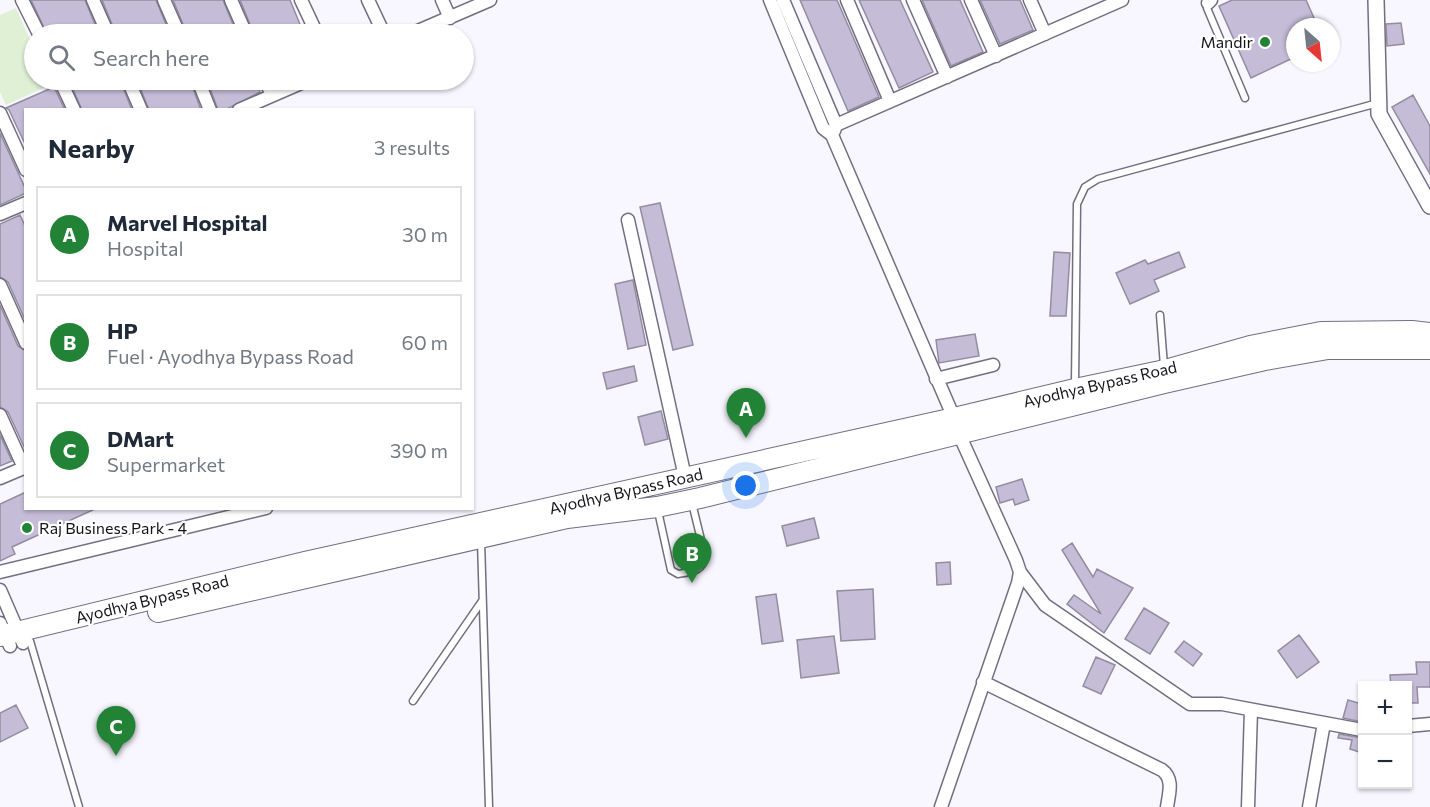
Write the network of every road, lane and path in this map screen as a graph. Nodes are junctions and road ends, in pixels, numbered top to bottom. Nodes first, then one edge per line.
1 (22, 0) edge
2 (93, 0) edge
3 (164, 0) edge
4 (231, 0) edge
5 (301, 0) edge
6 (368, 0) edge
7 (442, 0) edge
8 (490, 0) edge
9 (770, 0) edge
10 (783, 0) edge
11 (847, 0) edge
12 (913, 0) edge
13 (971, 0) edge
14 (1030, 0) edge
15 (1122, 0) edge
16 (1376, 0) edge
17 (1210, 2) edge
18 (1101, 4) edge
19 (450, 18) junction
20 (34, 24) edge
21 (104, 24) edge
22 (175, 24) edge
23 (242, 24) edge
24 (312, 24) edge
25 (379, 24) edge
26 (435, 24) edge
27 (1045, 34) junction
28 (996, 56) junction
29 (947, 77) junction
30 (65, 90) edge
31 (132, 90) edge
32 (202, 90) edge
33 (270, 90) edge
34 (284, 90) edge
35 (272, 95) junction
36 (1245, 98) dead end
37 (890, 101) junction
38 (1379, 102) junction
39 (73, 108) edge
40 (140, 108) edge
41 (209, 108) edge
42 (243, 108) edge
43 (0, 113) edge
44 (834, 130) junction
45 (24, 166) edge
46 (24, 205) edge
47 (1430, 206) edge
48 (0, 214) edge
49 (628, 220) dead end
50 (0, 285) edge
51 (1160, 315) dead end
52 (1430, 333) edge
53 (24, 339) edge
54 (1430, 349) edge
55 (993, 365) dead end
56 (1165, 370) junction
57 (936, 379) junction
58 (1075, 388) junction
59 (0, 415) edge
60 (956, 427) junction
61 (24, 466) edge
62 (24, 468) edge
63 (685, 477) junction
64 (0, 478) edge
65 (652, 485) junction
66 (691, 500) junction
67 (657, 507) junction
68 (258, 510) edge
69 (480, 538) junction
70 (0, 572) edge
71 (1020, 572) junction
72 (0, 590) edge
73 (482, 601) junction
74 (11, 638) edge
75 (983, 682) junction
76 (413, 700) dead end
77 (1251, 710) junction
78 (1324, 723) junction
79 (1430, 724) edge
80 (1412, 726) edge
81 (1358, 729) edge
82 (79, 807) edge
83 (489, 807) edge
84 (941, 807) edge
85 (1167, 807) edge
86 (1248, 807) edge
87 (1309, 807) edge

1 - 20 street
2 - 21 street
3 - 22 street
4 - 23 street
5 - 24 street
6 - 25 street
7 - 19 street
8 - 19 street
9 - 44 street
10 - 44 street
11 - 37 street
12 - 29 street
13 - 28 street
14 - 27 street
15 - 18 street
16 - 38 street
17 - 36 lane
18 - 27 street
19 - 26 street
27 - 28 street
28 - 29 street
29 - 37 street
30 - 39 street
31 - 40 street
32 - 41 street
33 - 35 street
34 - 35 street
35 - 42 street
37 - 44 street
38 - 47 street
38 - 58 lane
43 - 45 street
44 - 57 street
46 - 48 street
49 - 63 street
50 - 53 street
51 - 56 lane
52 - 56 main road, Ayodhya Bypass Road
54 - 60 main road, Ayodhya Bypass Road
55 - 57 street
56 - 58 main road, Ayodhya Bypass Road
57 - 60 street
58 - 60 main road, Ayodhya Bypass Road
59 - 61 street
60 - 63 main road, Ayodhya Bypass Road
60 - 66 main road, Ayodhya Bypass Road
60 - 71 street
62 - 64 street
63 - 65 main road, Ayodhya Bypass Road
63 - 66 main road
65 - 67 main road
65 - 74 main road, Ayodhya Bypass Road
66 - 67 main road, Ayodhya Bypass Road
66 - 67 lane
67 - 69 main road, Ayodhya Bypass Road
68 - 70 street
69 - 73 lane
69 - 74 main road, Ayodhya Bypass Road
71 - 75 street
71 - 77 street
72 - 74 street
73 - 76 lane
73 - 83 lane
74 - 82 lane
75 - 84 street
75 - 85 street
77 - 78 street
77 - 86 street
78 - 81 street
78 - 87 street
79 - 80 street

